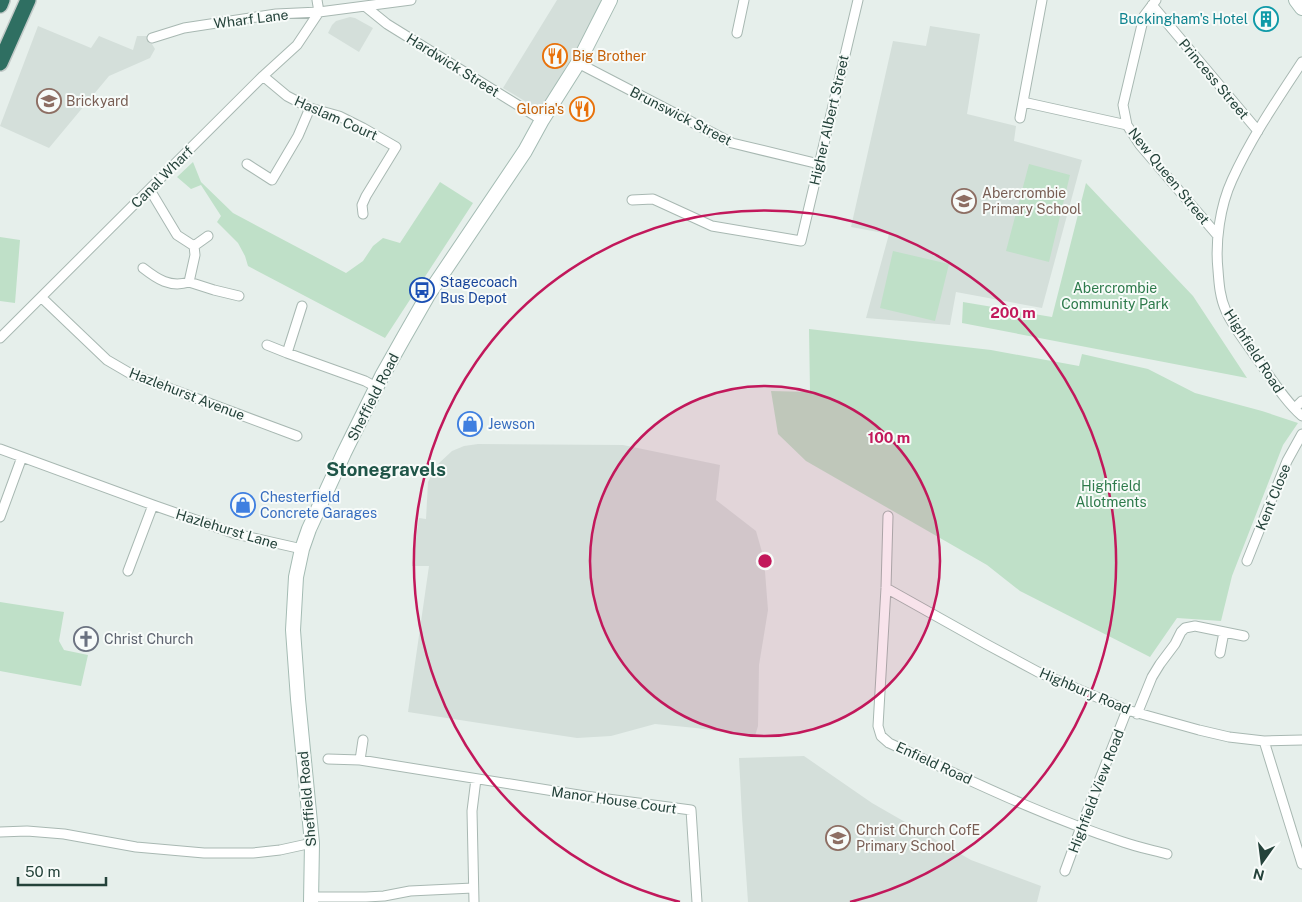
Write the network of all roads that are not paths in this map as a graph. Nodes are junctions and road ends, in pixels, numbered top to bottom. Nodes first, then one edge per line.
1 (2, 0) edge
2 (28, 0) edge
3 (317, 0) edge
4 (410, 0) edge
5 (610, 0) edge
6 (744, 0) edge
7 (858, 0) edge
8 (1042, 0) edge
9 (1296, 0) edge
10 (1154, 3) edge
11 (0, 5) edge
12 (366, 7) junction
13 (1302, 8) edge
14 (319, 12) junction
15 (737, 33) dead end
16 (152, 38) dead end
17 (578, 62) junction
18 (1302, 62) edge
19 (0, 63) edge
20 (264, 76) junction
21 (1023, 102) junction
22 (310, 108) junction
23 (1020, 118) dead end
24 (542, 120) junction
25 (1127, 125) junction
26 (1258, 131) junction
27 (247, 164) dead end
28 (819, 164) junction
29 (150, 190) junction
30 (632, 200) dead end
31 (363, 214) dead end
32 (208, 236) dead end
33 (1218, 236) junction
34 (194, 246) junction
35 (143, 268) dead end
36 (189, 282) junction
37 (239, 296) dead end
38 (41, 297) junction
39 (302, 306) dead end
40 (0, 338) edge
41 (267, 345) dead end
42 (287, 354) junction
43 (376, 387) junction
44 (1302, 401) edge
45 (1295, 408) junction
46 (1302, 416) edge
47 (1302, 434) edge
48 (297, 436) dead end
49 (0, 449) edge
50 (22, 457) junction
51 (153, 506) junction
52 (888, 516) dead end
53 (0, 517) edge
54 (302, 549) junction
55 (1247, 562) dead end
56 (128, 571) dead end
57 (886, 588) junction
58 (1224, 632) junction
59 (1244, 636) dead end
60 (1220, 653) dead end
61 (1127, 710) junction
62 (1137, 714) junction
63 (363, 740) dead end
64 (1302, 740) edge
65 (1264, 741) junction
66 (328, 759) dead end
67 (360, 760) junction
68 (476, 779) junction
69 (1081, 826) junction
70 (0, 832) edge
71 (312, 843) junction
72 (1167, 854) dead end
73 (1302, 864) edge
74 (1065, 871) dead end
75 (473, 888) junction
76 (311, 899) edge
77 (474, 902) edge
78 (697, 902) edge

1 - 11 highway
2 - 19 highway
3 - 14 street
4 - 12 street, Wharf Lane
5 - 17 main road, Sheffield Road
6 - 15 street
7 - 28 street, Higher Albert Street
8 - 21 street
9 - 13 main road
10 - 25 street, New Queen Street
10 - 26 street, Princess Street
12 - 14 street, Wharf Lane
12 - 24 street, Hardwick Street
14 - 16 street, Wharf Lane
14 - 20 street, Canal Wharf
17 - 24 main road, Sheffield Road
17 - 28 street, Brunswick Street
18 - 26 street, Highfield Road
20 - 22 street, Haslam Court
20 - 29 street, Canal Wharf
21 - 23 street
21 - 25 street
22 - 27 street
22 - 31 street, Haslam Court
24 - 43 main road, Sheffield Road
25 - 33 street, New Queen Street
26 - 33 street, Highfield Road
28 - 30 street, Higher Albert Street
29 - 34 street
29 - 38 street, Canal Wharf
32 - 34 street
33 - 45 street, Highfield Road
34 - 36 street
35 - 36 street
36 - 37 street
38 - 40 street, Canal Wharf
38 - 48 street, Hazlehurst Avenue
39 - 42 street
41 - 42 street
42 - 43 street
43 - 54 main road, Sheffield Road
44 - 45 street
45 - 46 street, Highfield Road
47 - 55 street, Kent Close
49 - 50 street, Hazlehurst Lane
50 - 51 street, Hazlehurst Lane
50 - 53 street
51 - 54 street, Hazlehurst Lane
51 - 56 street
52 - 57 street, Enfield Road
54 - 71 main road, Sheffield Road
57 - 61 street, Highbury Road
57 - 69 street, Enfield Road
58 - 59 street
58 - 60 street
58 - 62 street
61 - 62 street, Highbury Road
61 - 69 street, Highfield View Road
62 - 65 street, Highbury Road
63 - 67 street
64 - 65 street, Highbury Road
65 - 73 street
66 - 67 street, Manor House Court
67 - 68 street, Manor House Court
68 - 75 street
68 - 78 street, Manor House Court
69 - 72 street, Enfield Road
69 - 74 street, Highfield View Road
70 - 71 street
71 - 76 main road, Sheffield Road
75 - 76 street
75 - 77 street

